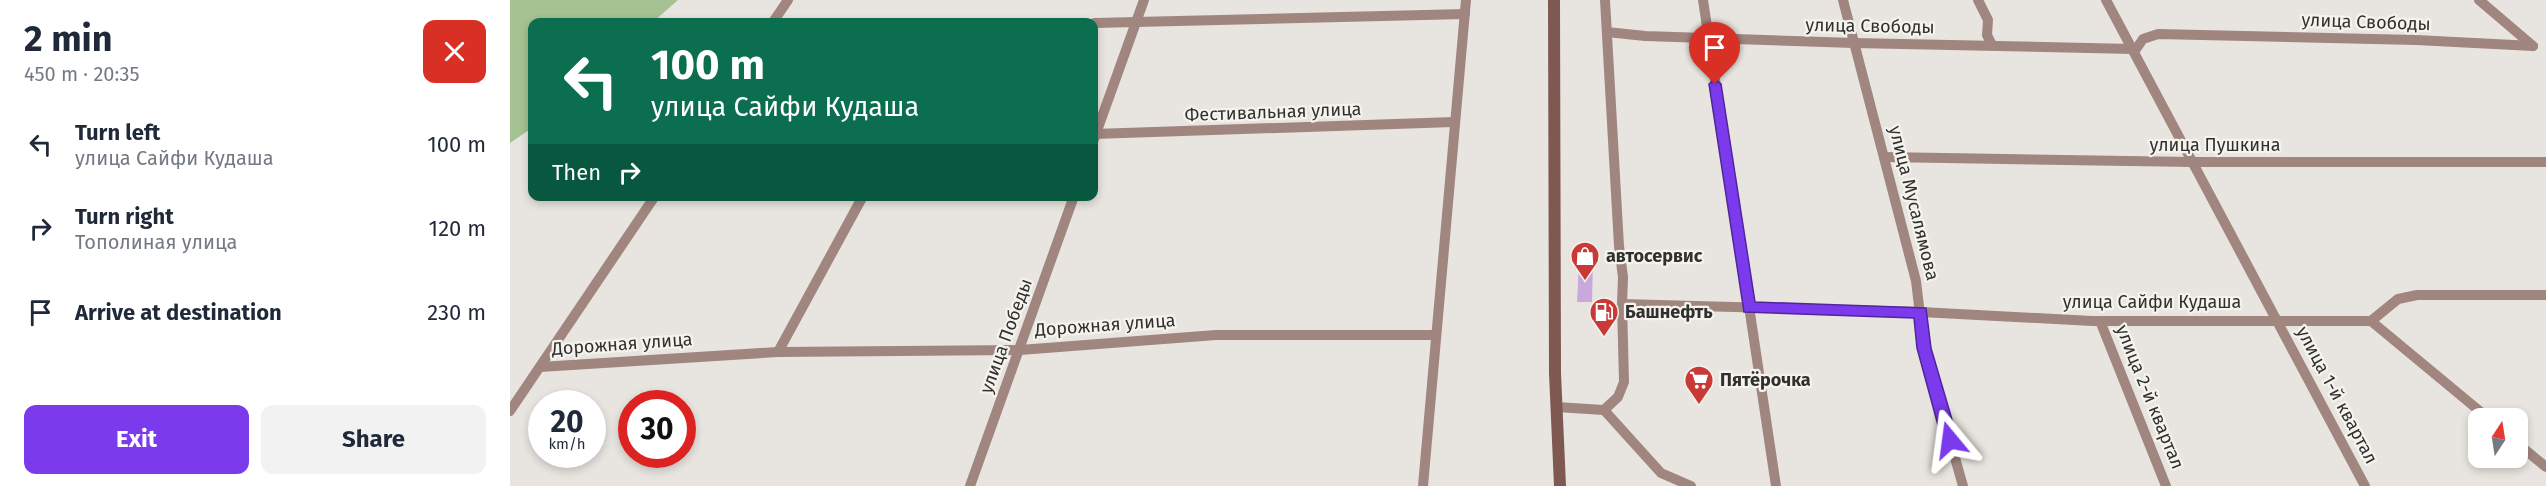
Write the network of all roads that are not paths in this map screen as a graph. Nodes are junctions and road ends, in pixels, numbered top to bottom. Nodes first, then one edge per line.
1 (788, 0) edge
2 (1144, 0) edge
3 (1466, 0) edge
4 (1554, 0) edge
5 (1605, 0) edge
6 (1703, 0) edge
7 (1843, 0) edge
8 (1978, 0) edge
9 (2106, 0) edge
10 (2479, 0) edge
11 (1465, 14) junction
12 (776, 18) edge
13 (1136, 21) junction
14 (1098, 23) edge
15 (1607, 32) junction
16 (1708, 39) junction
17 (1854, 43) junction
18 (1992, 45) junction
19 (2133, 50) junction
20 (1454, 122) junction
21 (1098, 125) edge
22 (1098, 136) edge
23 (1884, 157) junction
24 (2192, 162) junction
25 (2546, 162) edge
26 (652, 201) edge
27 (860, 201) edge
28 (1072, 201) edge
29 (2546, 295) edge
30 (1622, 304) junction
31 (1749, 308) junction
32 (1921, 312) junction
33 (2277, 320) junction
34 (2100, 321) junction
35 (2371, 321) junction
36 (1435, 335) junction
37 (1020, 350) junction
38 (778, 352) junction
39 (540, 367) junction
40 (1556, 407) junction
41 (2475, 408) edge
42 (510, 411) edge
43 (1604, 411) junction
44 (2528, 452) edge
45 (2545, 465) edge
46 (970, 486) edge
47 (1423, 486) edge
48 (1560, 486) edge
49 (1691, 486) edge
50 (1776, 486) edge
51 (1963, 486) edge
52 (2166, 486) edge
53 (2365, 486) edge

1 - 12 street
2 - 13 street
3 - 11 street
4 - 40 main road
5 - 15 street
6 - 16 street
7 - 17 street, улица Мусалямова
8 - 18 street
9 - 19 street, улица 1-й квартал
10 - 19 street, улица Свободы
11 - 13 street
11 - 20 street
13 - 14 street
13 - 21 street
15 - 16 street, улица Свободы
15 - 30 street
16 - 17 street, улица Свободы
16 - 31 street
17 - 18 street, улица Свободы
17 - 23 street, улица Мусалямова
18 - 19 street, улица Свободы
19 - 24 street, улица 1-й квартал
20 - 22 street, Фестивальная улица
20 - 36 street
23 - 24 street, улица Пушкина
23 - 32 street, улица Мусалямова
24 - 25 street, улица Пушкина
24 - 33 street, улица 1-й квартал
26 - 39 street
27 - 38 street
28 - 37 street, улица Победы
29 - 35 street
30 - 31 street, улица Сайфи Кудаша
30 - 43 street
31 - 32 street, улица Сайфи Кудаша
31 - 50 street
32 - 34 street, улица Сайфи Кудаша
32 - 51 street, улица Мусалямова
33 - 34 street, улица Сайфи Кудаша
33 - 35 street, улица Сайфи Кудаша
33 - 53 street, улица 1-й квартал
34 - 52 street, улица 2-й квартал
35 - 41 street
36 - 37 street, Дорожная улица
36 - 47 street
37 - 38 street, Дорожная улица
37 - 46 street, улица Победы
38 - 39 street, Дорожная улица
39 - 42 street
40 - 43 street
40 - 48 main road
43 - 49 street
44 - 45 street

